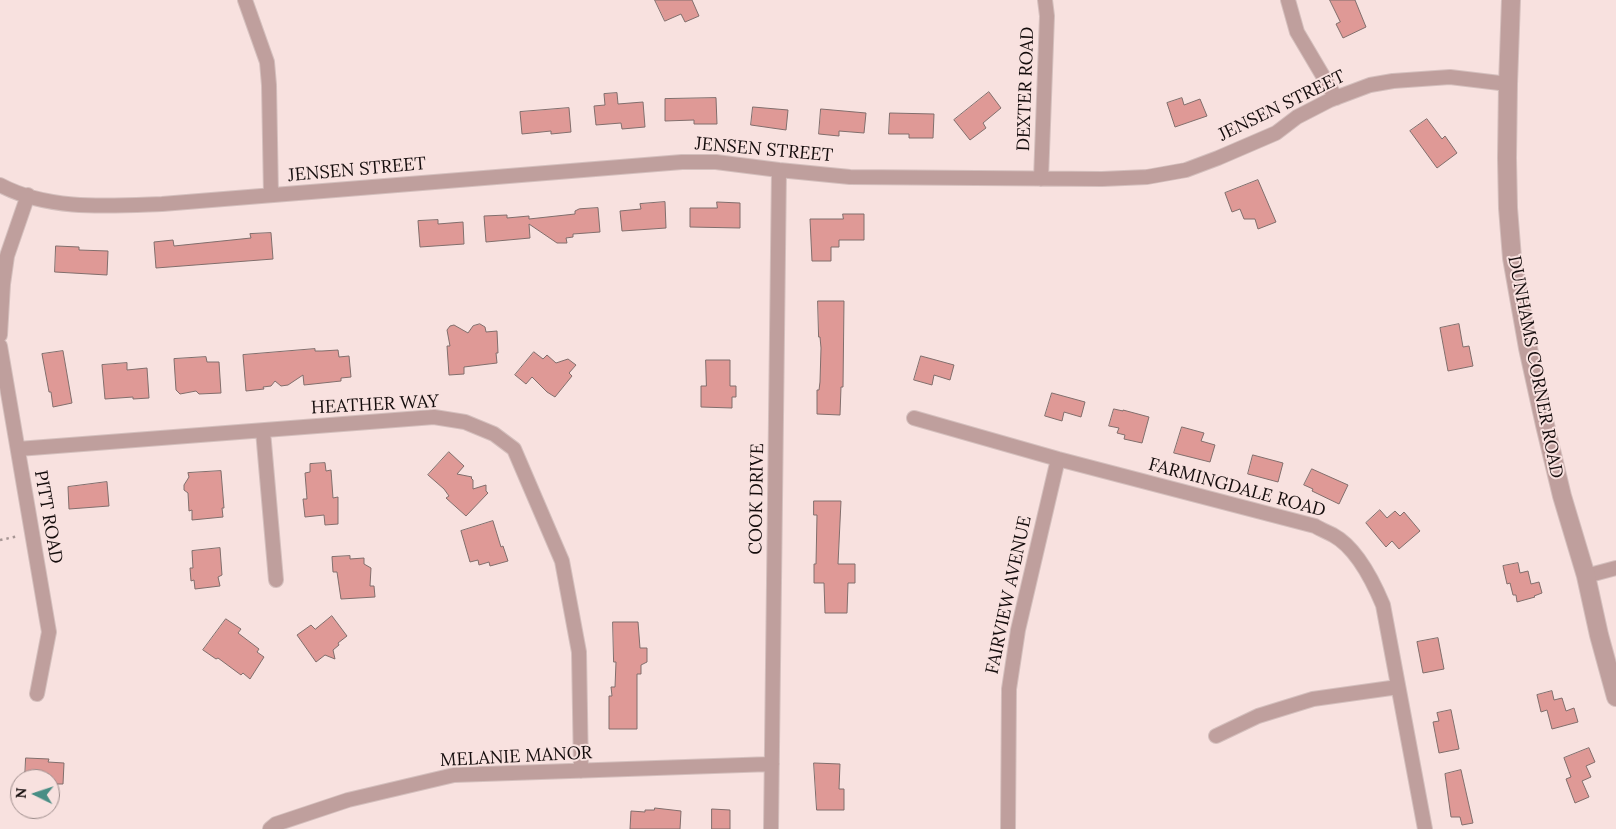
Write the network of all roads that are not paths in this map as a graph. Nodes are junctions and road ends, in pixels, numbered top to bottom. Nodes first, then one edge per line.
1 (245, 0) edge
2 (1045, 0) edge
3 (1288, 0) edge
4 (1511, 0) edge
5 (1508, 84) junction
6 (1336, 98) junction
7 (779, 170) junction
8 (1041, 179) junction
9 (0, 185) edge
10 (271, 195) junction
11 (28, 196) junction
12 (0, 335) edge
13 (0, 346) edge
14 (914, 418) dead end
15 (264, 431) junction
16 (18, 449) junction
17 (1058, 459) junction
18 (1616, 568) edge
19 (1586, 576) junction
20 (276, 580) dead end
21 (1398, 688) junction
22 (37, 694) dead end
23 (1616, 697) edge
24 (1216, 736) dead end
25 (772, 764) junction
26 (581, 771) junction
27 (270, 829) edge
28 (771, 829) edge
29 (1008, 829) edge
30 (1425, 829) edge

1 - 10 street
2 - 8 street, DEXTER ROAD
3 - 6 street
4 - 5 street, DUNHAMS CORNER ROAD
5 - 6 street, JENSEN STREET
5 - 19 street, DUNHAMS CORNER ROAD
6 - 8 street, JENSEN STREET
7 - 8 street, JENSEN STREET
7 - 10 street, JENSEN STREET
7 - 25 street, COOK DRIVE
9 - 11 street, JENSEN STREET
10 - 11 street, JENSEN STREET
11 - 12 street
13 - 16 street, PITT ROAD
14 - 17 street, FARMINGDALE ROAD
15 - 16 street, HEATHER WAY
15 - 20 street
15 - 26 street, HEATHER WAY
16 - 22 street, PITT ROAD
17 - 21 street, FARMINGDALE ROAD
17 - 29 street, FAIRVIEW AVENUE
18 - 19 street
19 - 23 street, DUNHAMS CORNER ROAD
21 - 24 street
21 - 30 street, FARMINGDALE ROAD
25 - 26 street, MELANIE MANOR
25 - 28 street, COOK DRIVE
26 - 27 street, MELANIE MANOR

